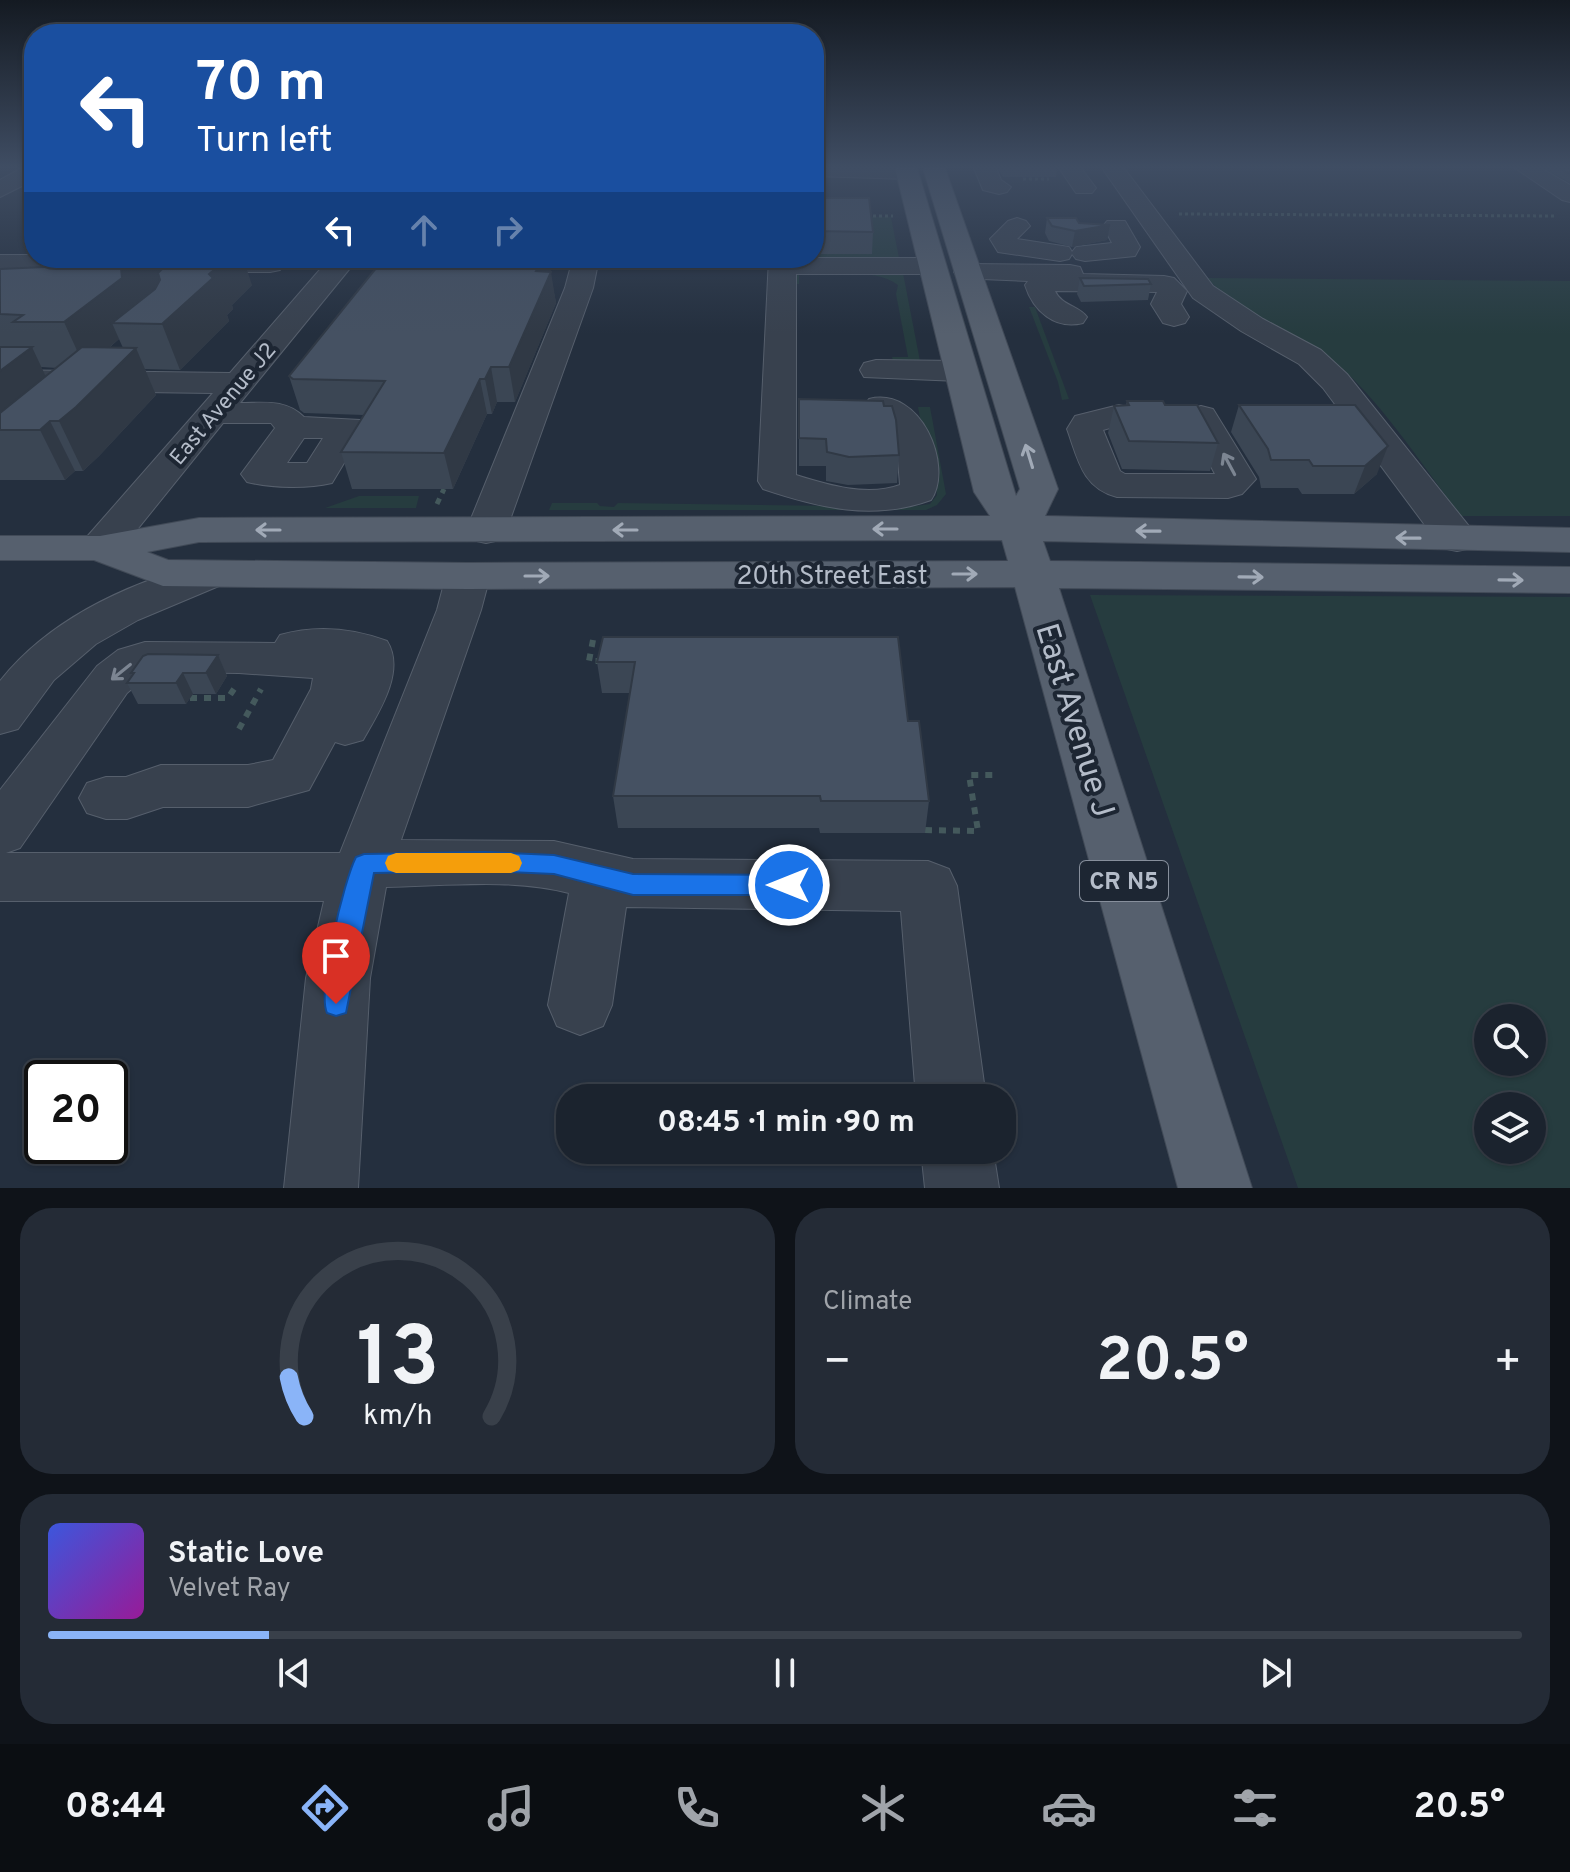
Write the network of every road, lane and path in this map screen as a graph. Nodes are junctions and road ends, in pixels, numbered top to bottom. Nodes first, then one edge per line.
1 (924, 223) edge
2 (944, 223) edge
3 (1152, 223) edge
4 (1017, 226) dead end
5 (1116, 226) dead end
6 (824, 263) edge
7 (965, 264) junction
8 (931, 266) junction
9 (1182, 267) junction
10 (335, 268) edge
11 (389, 268) edge
12 (584, 268) edge
13 (782, 268) edge
14 (378, 283) edge
15 (1072, 317) dead end
16 (1174, 317) dead end
17 (127, 353) edge
18 (999, 361) junction
19 (959, 371) junction
20 (0, 380) edge
21 (95, 381) junction
22 (240, 383) junction
23 (62, 410) edge
24 (215, 413) junction
25 (1119, 415) edge
26 (1201, 416) edge
27 (294, 427) dead end
28 (1457, 539) junction
29 (1570, 540) edge
30 (0, 548) edge
31 (100, 548) junction
32 (1026, 551) junction
33 (477, 554) junction
34 (226, 574) junction
35 (1570, 580) edge
36 (593, 640) dead end
37 (604, 661) edge
38 (254, 676) junction
39 (190, 698) dead end
40 (0, 716) edge
41 (239, 729) dead end
42 (999, 775) dead end
43 (116, 798) dead end
44 (925, 830) dead end
45 (0, 832) edge
46 (362, 871) junction
47 (0, 877) edge
48 (601, 877) junction
49 (580, 1005) dead end
50 (949, 1084) edge
51 (959, 1164) edge
52 (321, 1188) edge
53 (962, 1188) edge
54 (1215, 1188) edge

1 - 8 main road, East Avenue J / CR N5
2 - 7 main road
3 - 9 street
4 - 5 street
6 - 8 street
7 - 9 street
7 - 18 main road
8 - 18 main road
8 - 19 main road, East Avenue J / CR N5
9 - 28 street
10 - 22 street, East Avenue J2
11 - 14 street
12 - 33 street
13 -> 19 street
15 - 16 street
17 - 21 street
32 -> 18 main road
19 - 32 main road, East Avenue J / CR N5
20 - 21 street
21 - 22 street
21 - 23 street
22 - 24 street, East Avenue J2
24 - 27 street
24 - 31 street, East Avenue J2
25 -> 26 street
28 - 29 main road, 20th Street East
28 -> 32 main road, 20th Street East
30 - 31 main road, 20th Street East
33 -> 31 main road, 20th Street East
31 - 34 main road, 20th Street East
32 - 33 main road, 20th Street East
32 -> 35 main road, 20th Street East
32 - 54 main road, East Avenue J / CR N5
33 - 34 main road, 20th Street East
33 - 46 street
34 - 40 street
36 - 37 path
38 - 39 path
38 - 41 path
38 - 43 street
38 -> 45 street
42 - 44 path
46 - 47 street
46 - 48 street
46 - 52 street
48 - 49 street
48 - 50 street
51 - 53 street

